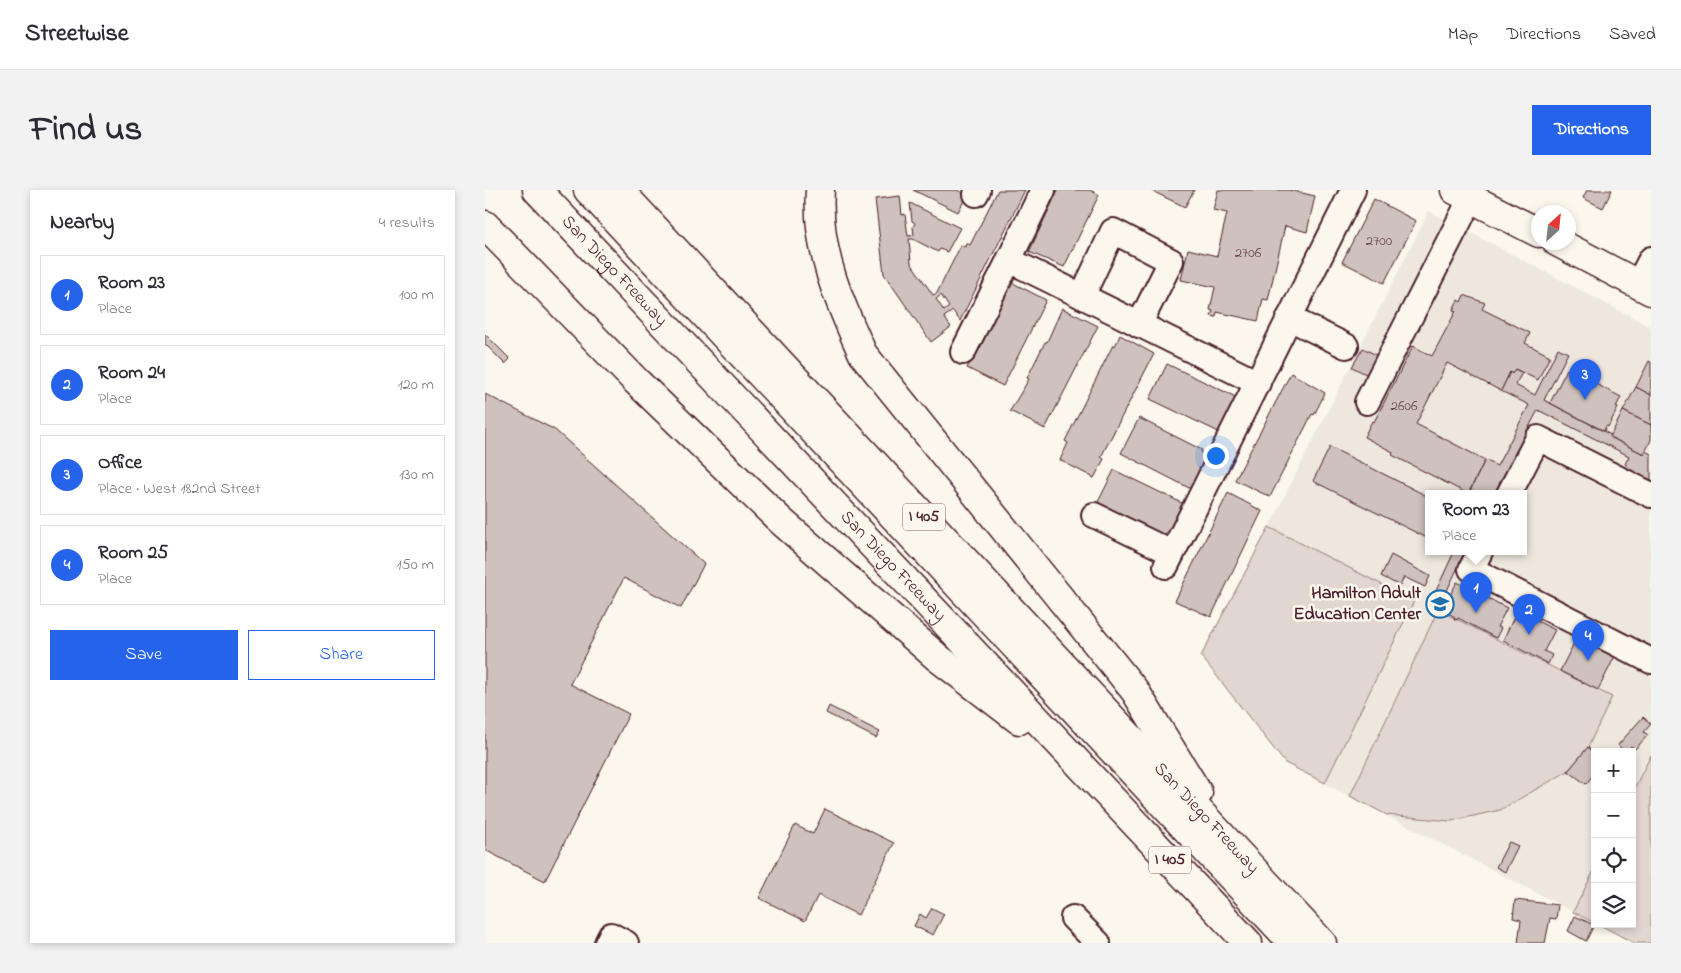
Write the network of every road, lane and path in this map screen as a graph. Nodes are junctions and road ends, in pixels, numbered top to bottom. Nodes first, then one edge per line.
1 (537, 190) edge
2 (570, 190) edge
3 (588, 190) edge
4 (619, 190) edge
5 (820, 190) edge
6 (1043, 190) edge
7 (1353, 190) edge
8 (1463, 194) edge
9 (485, 225) edge
10 (1531, 229) edge
11 (1573, 250) edge
12 (1651, 259) edge
13 (1009, 260) junction
14 (1645, 287) edge
15 (1082, 296) junction
16 (1289, 318) junction
17 (1139, 324) junction
18 (1346, 346) dead end
19 (963, 352) dead end
20 (1257, 383) junction
21 (733, 398) junction
22 (1367, 402) dead end
23 (1511, 490) edge
24 (1651, 495) edge
25 (1094, 515) dead end
26 (1478, 555) edge
27 (1651, 661) edge
28 (1092, 776) junction
29 (1229, 844) junction
30 (1073, 918) dead end
31 (607, 943) edge
32 (626, 943) edge
33 (1098, 943) edge
34 (1247, 943) edge
35 (1293, 943) edge
36 (1322, 943) edge

1 - 21 main road, San Diego Freeway / I 405
2 - 21 main road
3 - 35 main road
4 - 29 main road, San Diego Freeway / I 405
5 - 29 main road
6 - 13 street
7 - 16 street
8 - 10 main road
8 - 22 street
9 - 28 main road
11 - 14 main road
12 - 14 street
13 - 15 street
13 - 19 street
15 - 17 street
15 - 17 street
16 - 18 street
16 - 20 street
17 - 20 street
20 - 25 street
21 - 28 main road, San Diego Freeway / I 405
23 - 24 street
26 - 27 street
28 - 34 main road, San Diego Freeway / I 405
29 - 36 main road, San Diego Freeway / I 405
30 - 33 street
31 - 32 street

